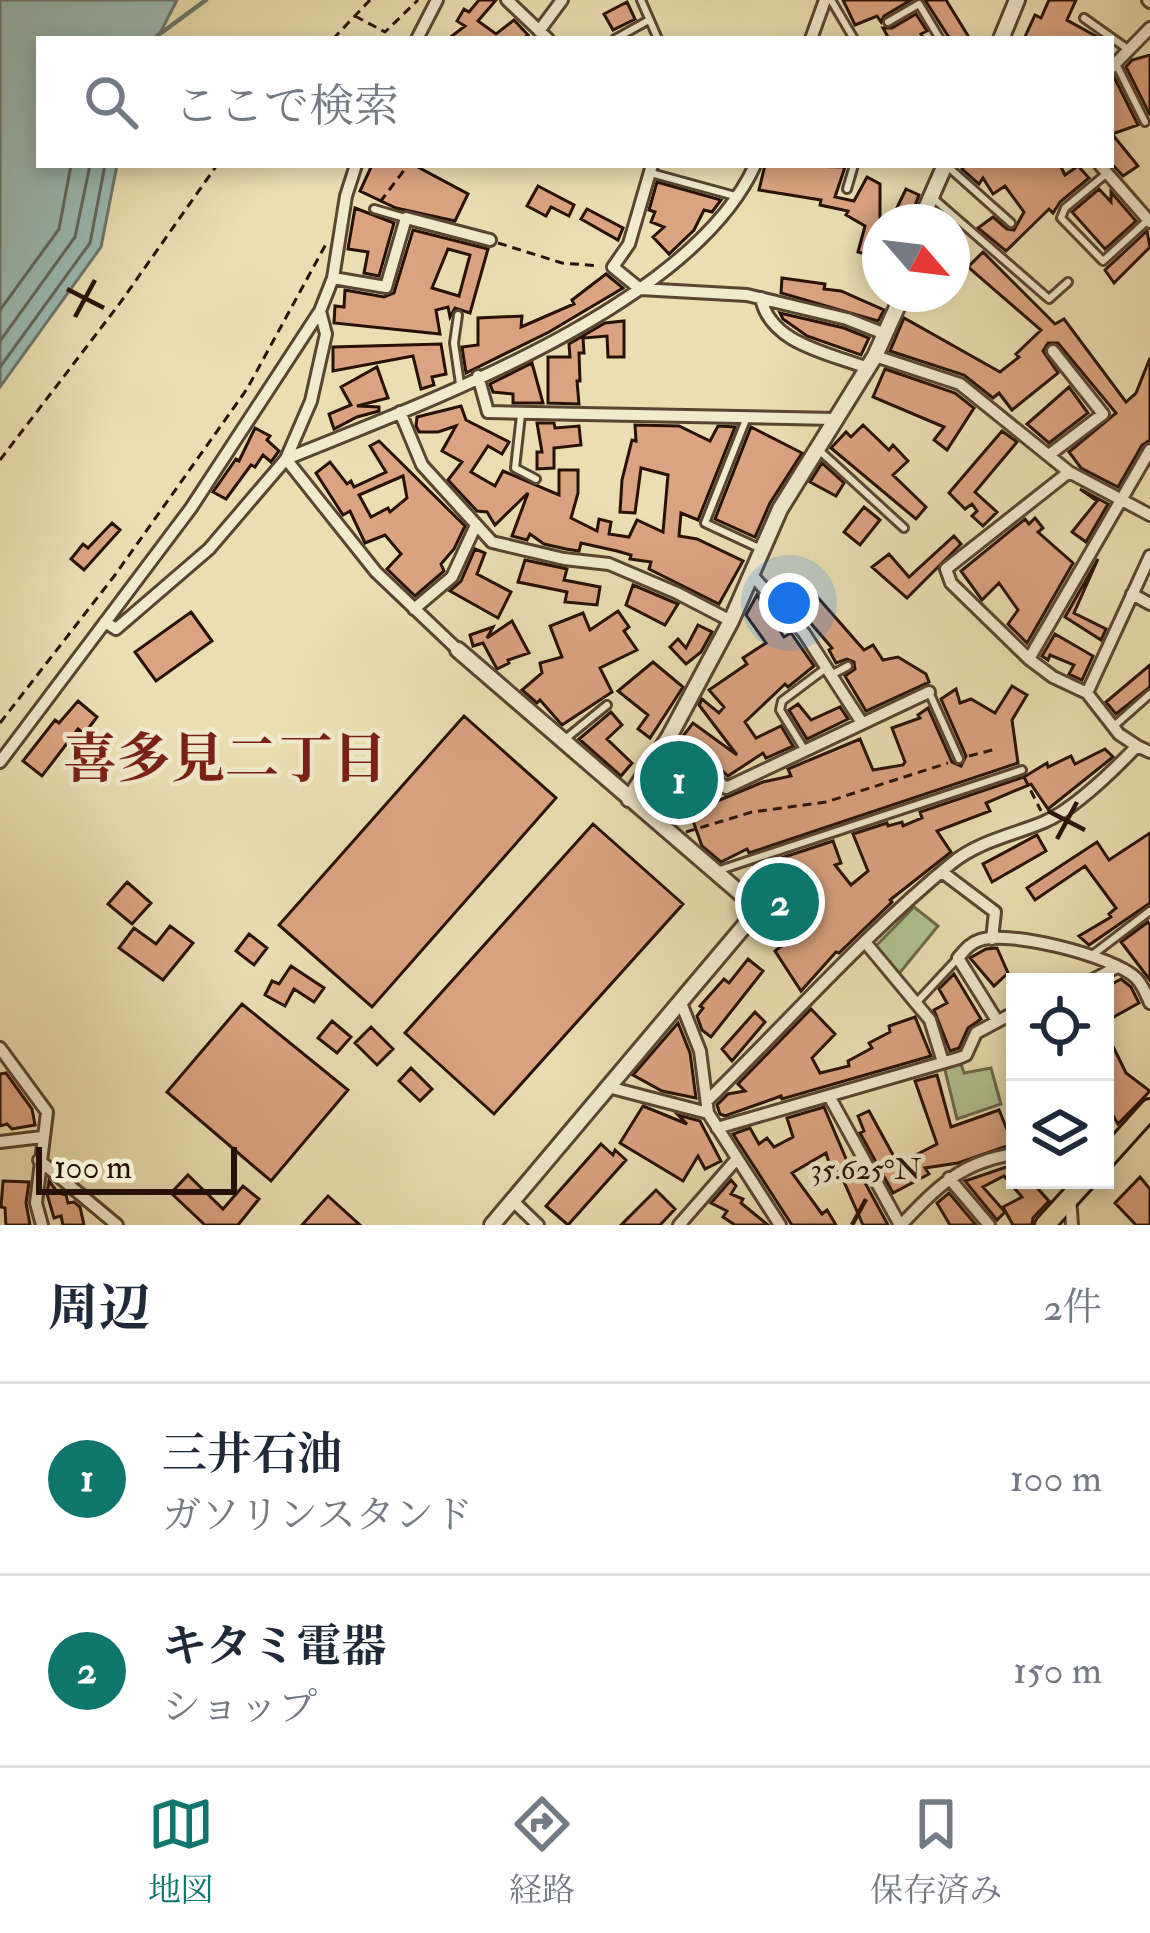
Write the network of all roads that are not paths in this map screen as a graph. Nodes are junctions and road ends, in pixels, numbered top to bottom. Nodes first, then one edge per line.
1 (437, 0) edge
2 (507, 0) edge
3 (562, 0) edge
4 (641, 0) edge
5 (828, 0) edge
6 (1017, 0) edge
7 (1084, 18) dead end
8 (650, 20) junction
9 (888, 22) dead end
10 (1150, 28) edge
11 (543, 35) edge
12 (419, 36) edge
13 (621, 36) edge
14 (657, 36) edge
15 (812, 36) edge
16 (852, 36) edge
17 (938, 36) edge
18 (1002, 36) edge
19 (1109, 36) edge
20 (1114, 39) edge
21 (1129, 50) junction
22 (1114, 65) edge
23 (1114, 68) edge
24 (1145, 122) dead end
25 (355, 168) edge
26 (753, 168) edge
27 (853, 168) edge
28 (944, 168) edge
29 (948, 168) edge
30 (651, 169) edge
31 (1103, 169) edge
32 (848, 189) dead end
33 (931, 196) junction
34 (738, 197) junction
35 (928, 204) edge
36 (374, 209) road end
37 (406, 218) junction
38 (1149, 221) edge
39 (1011, 223) dead end
40 (490, 240) road end
41 (333, 278) junction
42 (1068, 282) dead end
43 (640, 289) junction
44 (761, 298) junction
45 (320, 311) junction
46 (895, 312) edge
47 (458, 315) dead end
48 (885, 334) junction
49 (1053, 351) dead end
50 (871, 362) junction
51 (478, 376) junction
52 (460, 384) junction
53 (400, 412) junction
54 (521, 415) junction
55 (747, 417) junction
56 (835, 419) junction
57 (817, 449) junction
58 (1150, 449) edge
59 (1049, 455) junction
60 (286, 459) junction
61 (1070, 472) junction
62 (536, 478) dead end
63 (1121, 499) junction
64 (902, 512) dead end
65 (1150, 515) edge
66 (895, 520) junction
67 (476, 525) junction
68 (904, 528) dead end
69 (761, 549) junction
70 (1150, 556) edge
71 (751, 574) junction
72 (1132, 594) junction
73 (1150, 604) edge
74 (414, 608) junction
75 (730, 621) junction
76 (105, 622) junction
77 (458, 650) joint
78 (1029, 659) junction
79 (848, 666) dead end
80 (831, 670) junction
81 (929, 692) joint
82 (1087, 693) junction
83 (1150, 694) edge
84 (607, 705) dead end
85 (862, 722) junction
86 (1114, 726) junction
87 (669, 737) junction
88 (561, 742) junction
89 (1137, 746) junction
90 (804, 749) junction
91 (1150, 752) edge
92 (959, 759) road end
93 (0, 762) edge
94 (1022, 770) road end
95 (629, 799) junction
96 (714, 872) junction
97 (942, 872) junction
98 (1150, 911) edge
99 (992, 939) junction
100 (865, 942) junction
101 (1090, 956) junction
102 (958, 958) junction
103 (1115, 968) junction
104 (1106, 973) edge
105 (917, 1002) junction
106 (1150, 1003) edge
107 (681, 1004) junction
108 (1006, 1015) edge
109 (996, 1019) junction
110 (0, 1048) edge
111 (944, 1062) junction
112 (608, 1087) junction
113 (829, 1096) junction
114 (707, 1107) junction
115 (1150, 1109) edge
116 (717, 1127) junction
117 (1142, 1128) edge
118 (42, 1137) junction
119 (0, 1142) edge
120 (1114, 1152) edge
121 (1006, 1155) edge
122 (39, 1160) junction
123 (735, 1161) junction
124 (949, 1178) junction
125 (1078, 1189) edge
126 (1070, 1197) junction
127 (513, 1202) junction
128 (43, 1225) edge
129 (117, 1225) edge
130 (492, 1225) edge
131 (538, 1225) edge
132 (679, 1225) edge
133 (780, 1225) edge
134 (901, 1225) edge
135 (989, 1225) edge
136 (1045, 1225) edge
137 (1072, 1225) edge

1 - 12 street
2 - 11 street
3 - 11 street
4 - 8 lane
5 - 15 street
5 - 16 lane
6 - 18 street
7 - 19 lane
8 - 13 lane
8 - 14 lane
9 - 17 lane
10 - 21 street
20 - 21 lane
21 - 22 street
23 - 24 lane
25 - 41 street
26 - 34 street
27 - 32 lane
28 - 33 street
29 - 39 lane
30 - 34 lane
30 - 43 street
31 - 38 street
31 - 38 lane
33 - 35 street
33 - 42 lane
34 - 43 street
36 - 37 lane
37 - 40 street
37 - 41 street
41 - 45 street
43 - 44 street
43 - 51 street
44 - 48 street
44 - 50 street
45 - 60 street
45 - 76 street
46 - 48 street
47 - 52 lane
48 - 50 street
49 - 59 street
50 - 56 street
50 - 59 street
51 - 52 street
51 - 54 street
52 - 53 street
53 - 60 street
53 - 67 street
54 - 55 street
54 - 62 lane
55 - 56 street
55 - 69 lane
56 - 57 street
57 - 66 lane
57 - 69 street
58 - 63 street
59 - 61 street
60 - 74 street
60 - 76 street
61 - 63 street
61 - 78 street
63 - 65 street
63 - 78 street
64 - 66 lane
66 - 68 lane
67 - 74 street
67 - 75 street
69 - 71 street
70 - 72 street
71 - 75 street
71 - 80 street
72 - 73 street
72 - 82 street
74 - 77 street
75 - 87 street
76 - 93 street
77 - 88 street
78 - 82 street
79 - 80 lane
80 - 85 street
80 - 90 lane
81 - 85 street
81 - 92 lane
82 - 86 street
83 - 86 lane
84 - 88 lane
85 - 90 street
86 - 89 street
87 - 90 street
87 - 95 street
88 - 95 street
89 - 91 street
89 - 97 street
94 - 96 lane
95 - 96 street
96 - 107 street
97 - 99 street
97 - 100 street
98 - 101 lane
99 - 101 street
99 - 102 street
100 - 105 street
100 - 114 street
101 - 103 street
102 - 105 lane
102 - 109 street
103 - 104 street
103 - 106 street
105 - 111 street
107 - 112 street
107 - 114 street
108 - 109 street
109 - 111 street
110 - 118 street
111 - 113 street
112 - 114 street
112 - 127 street
113 - 116 street
113 - 134 street
114 - 116 street
115 - 117 main road
116 - 123 street
117 - 120 main road
118 - 119 street
118 - 122 street
121 - 124 street
122 - 128 street
122 - 129 street
123 - 132 street
123 - 133 street
124 - 134 street
124 - 135 street
125 - 126 main road
126 - 136 main road
126 - 137 street
127 - 130 street
127 - 131 street

